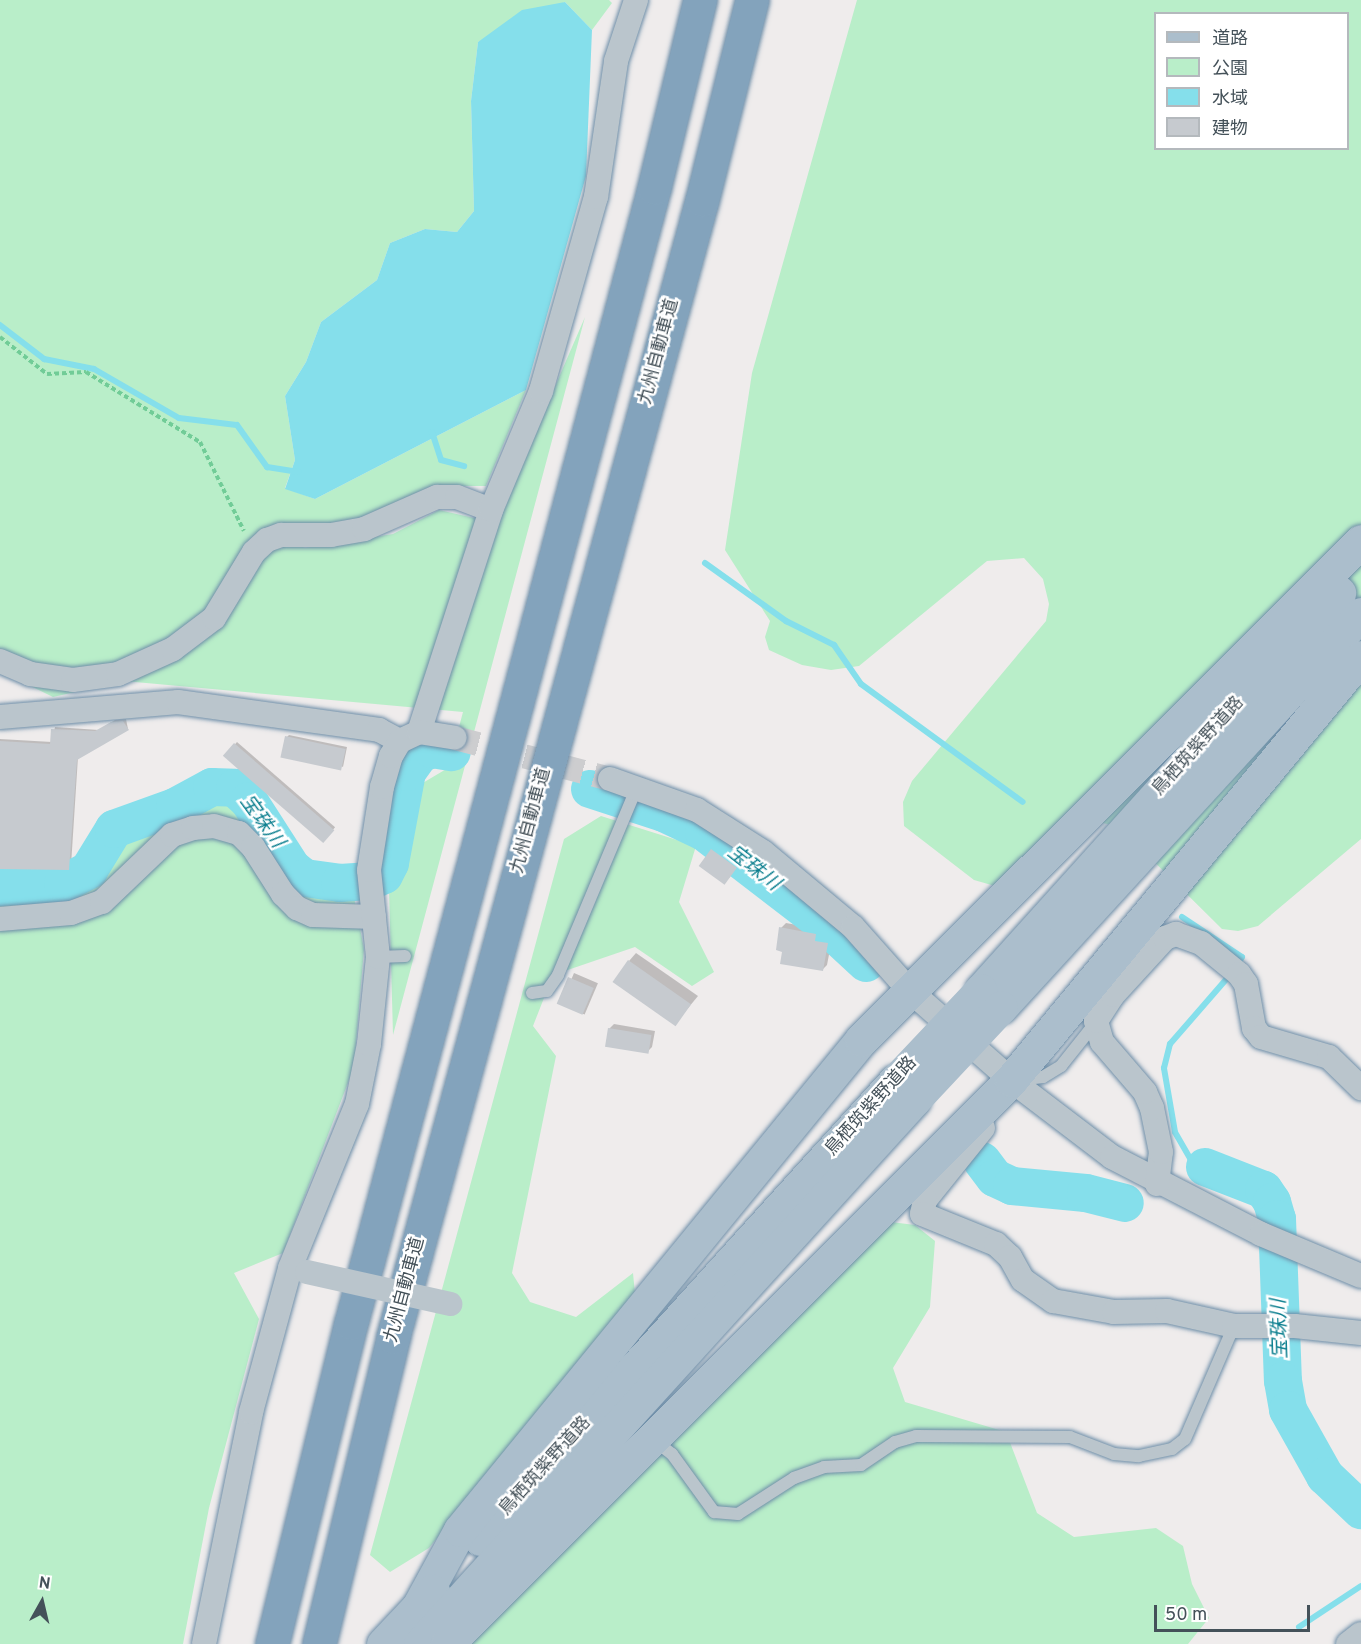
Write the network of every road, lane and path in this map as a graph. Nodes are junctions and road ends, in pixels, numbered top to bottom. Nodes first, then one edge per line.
1 (636, 0) edge
2 (700, 0) edge
3 (752, 0) edge
4 (0, 337) edge
5 (491, 510) junction
6 (1361, 541) edge
7 (254, 552) junction
8 (1361, 569) edge
9 (1361, 614) edge
10 (1361, 657) edge
11 (0, 661) edge
12 (0, 717) edge
13 (410, 736) junction
14 (455, 738) tunnel mouth
15 (610, 779) tunnel mouth
16 (636, 790) junction
17 (372, 906) junction
18 (0, 919) edge
19 (405, 956) dead end
20 (378, 957) junction
21 (909, 990) junction
22 (532, 993) dead end
23 (991, 999) junction
24 (1096, 1021) junction
25 (1011, 1080) junction
26 (1361, 1088) edge
27 (905, 1090) junction
28 (1157, 1184) junction
29 (299, 1270) junction
30 (1361, 1276) edge
31 (450, 1304) dead end
32 (1234, 1326) junction
33 (1361, 1333) edge
34 (652, 1438) junction
35 (418, 1607) junction
36 (1361, 1634) edge
37 (204, 1644) edge
38 (272, 1644) edge
39 (319, 1644) edge
40 (383, 1644) edge
41 (420, 1644) edge
42 (447, 1644) edge
43 (1348, 1644) edge

1 - 5 street
2 - 38 highway
3 - 39 highway, 九州自動車道
4 - 7 path
5 - 7 street
5 - 13 street
6 - 21 main road
7 - 11 street
8 - 23 main road, 鳥栖筑紫野道路
9 - 23 main road, 鳥栖筑紫野道路
10 - 25 main road
12 - 13 street
13 - 14 street
13 - 17 street
15 - 16 street
16 - 21 street
16 - 22 lane
17 - 18 street
17 - 20 street
19 - 20 lane
20 - 29 street
21 - 25 street
21 - 35 main road
23 - 27 main road, 鳥栖筑紫野道路, bridge
24 - 25 lane
24 - 26 street
24 - 28 street
25 - 28 street
25 - 32 street
25 - 34 main road
27 - 35 main road, 鳥栖筑紫野道路
27 - 41 main road, 鳥栖筑紫野道路
28 - 30 street
29 - 31 street, bridge
29 - 37 street
32 - 33 street
32 - 34 lane
34 - 42 main road
35 - 40 main road, 鳥栖筑紫野道路
36 - 43 street

